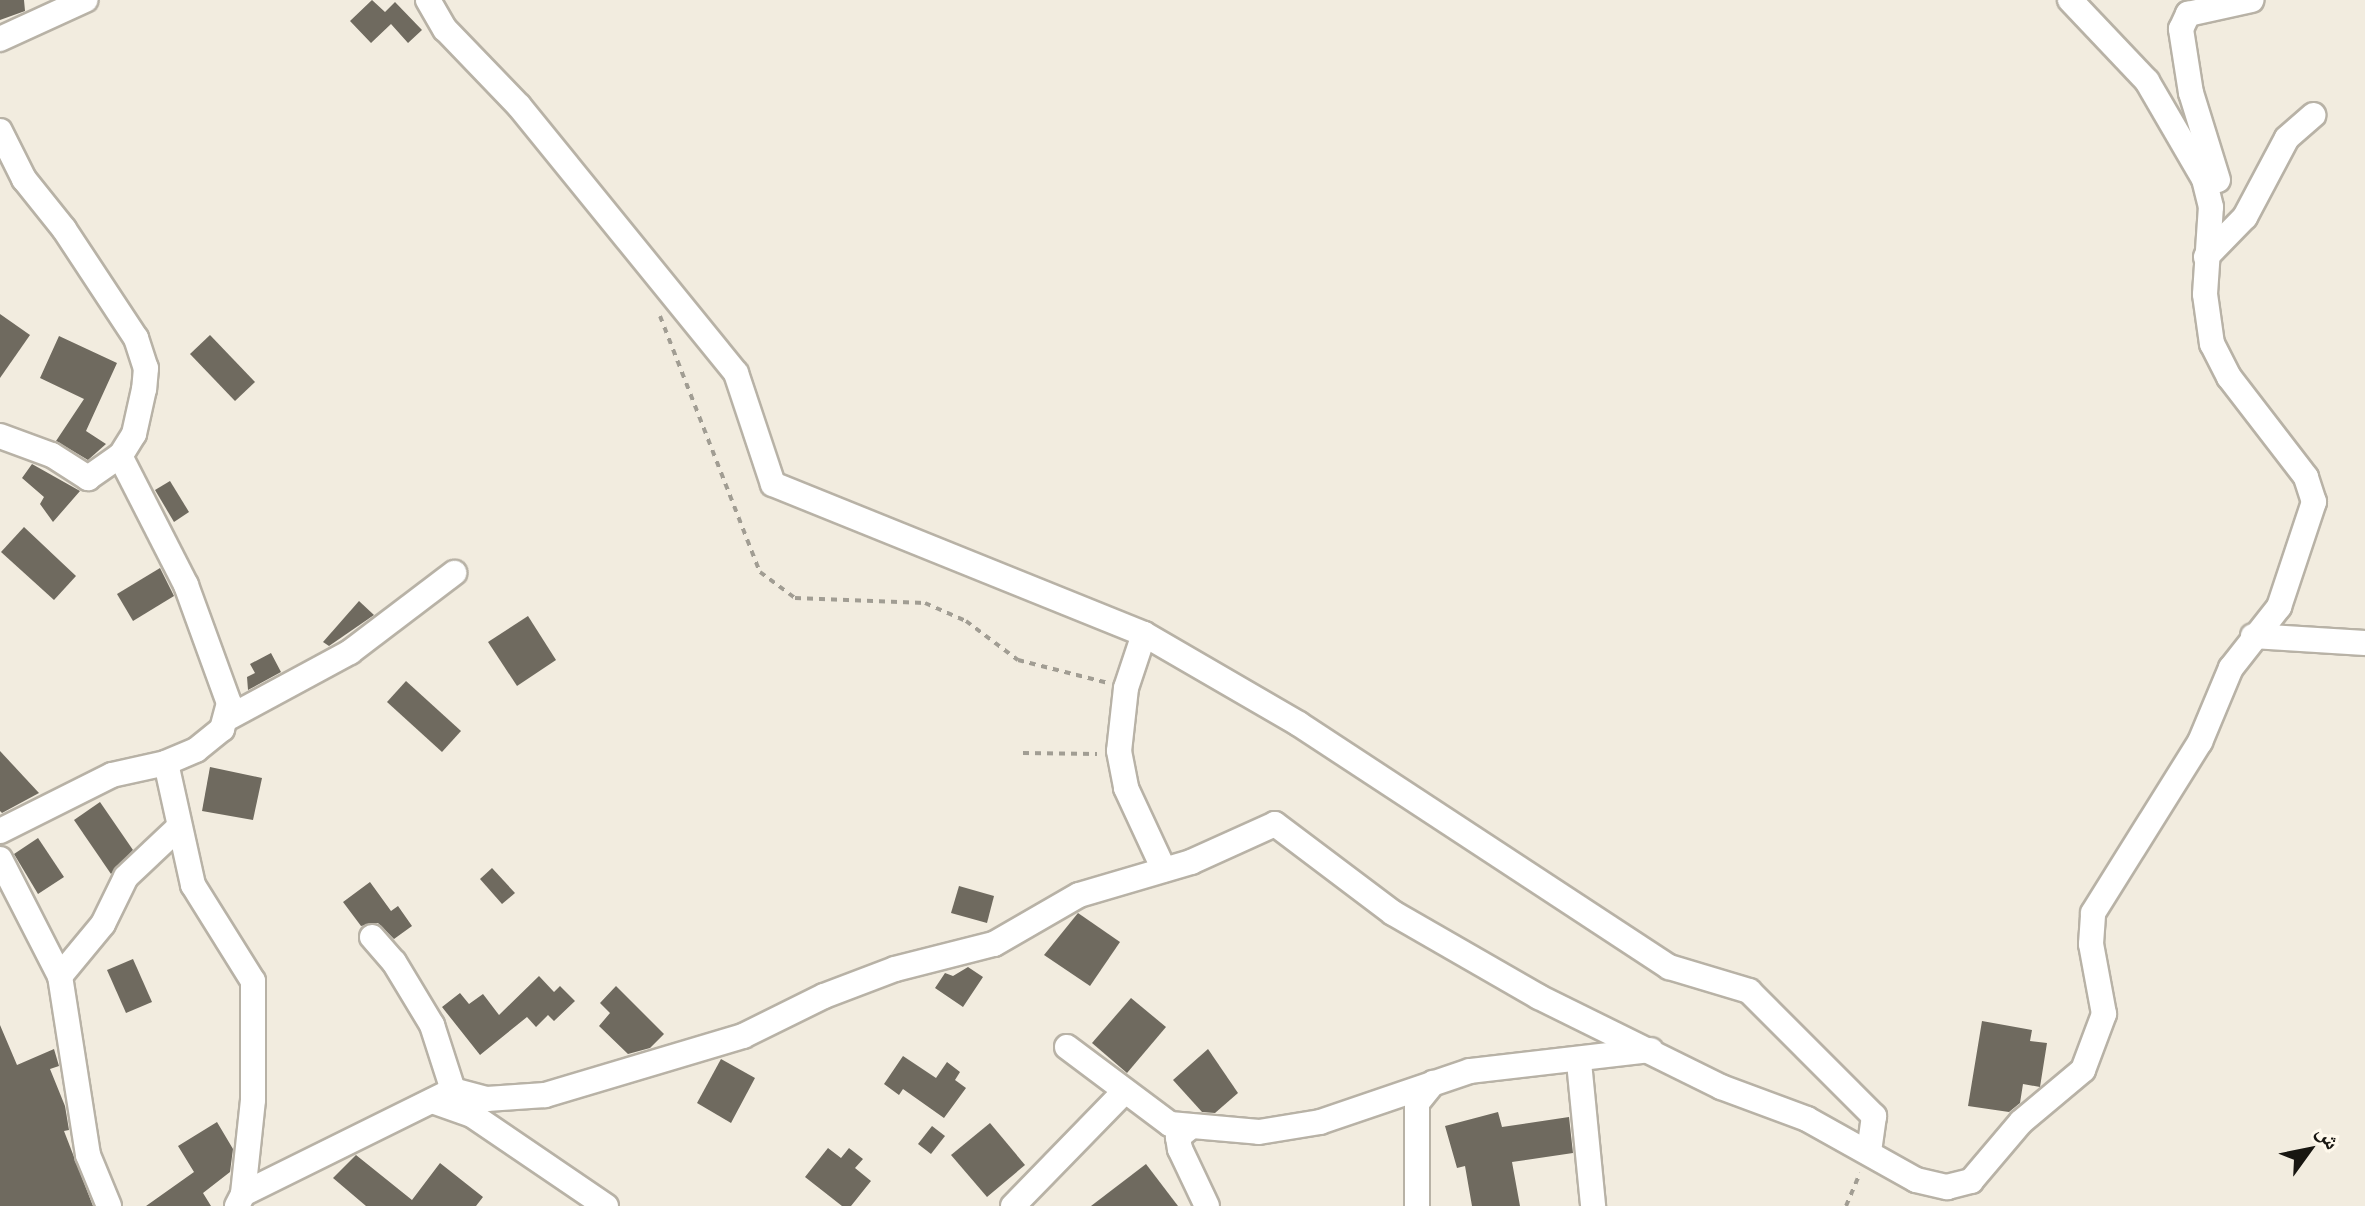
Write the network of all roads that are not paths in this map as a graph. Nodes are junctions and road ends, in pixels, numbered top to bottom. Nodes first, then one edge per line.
1 (85, 0) edge
2 (428, 0) edge
3 (2070, 0) edge
4 (2251, 0) edge
5 (0, 39) edge
6 (2313, 115) dead end
7 (0, 131) edge
8 (2206, 257) junction
9 (0, 436) edge
10 (120, 456) junction
11 (454, 573) dead end
12 (1144, 634) junction
13 (2253, 636) junction
14 (2365, 643) edge
15 (228, 718) junction
16 (166, 763) junction
17 (178, 828) junction
18 (0, 831) edge
19 (0, 859) edge
20 (1164, 870) junction
21 (372, 937) dead end
22 (60, 976) junction
23 (1067, 1047) dead end
24 (1651, 1050) junction
25 (1579, 1062) junction
26 (1433, 1083) junction
27 (1124, 1092) junction
28 (442, 1095) junction
29 (1188, 1129) junction
30 (1869, 1152) junction
31 (240, 1200) edge
32 (109, 1206) edge
33 (606, 1206) edge
34 (1013, 1206) edge
35 (1207, 1206) edge
36 (1417, 1206) edge
37 (1593, 1206) edge

1 - 5 street
2 - 12 street
3 - 8 street
4 - 8 street
6 - 8 street
7 - 10 street
8 - 13 street
9 - 10 street
10 - 15 street
11 - 15 street
12 - 20 street
12 - 30 street
13 - 14 street
13 - 30 street
15 - 16 street
16 - 17 street
16 - 18 street
17 - 22 street
17 - 31 street
19 - 22 street
20 - 24 street
20 - 28 street
21 - 28 street
22 - 32 street
23 - 27 street
24 - 25 street
24 - 30 street
25 - 26 street
25 - 37 street
26 - 29 street
26 - 36 street
27 - 29 street
27 - 34 street
28 - 31 street
28 - 33 street
29 - 35 street

